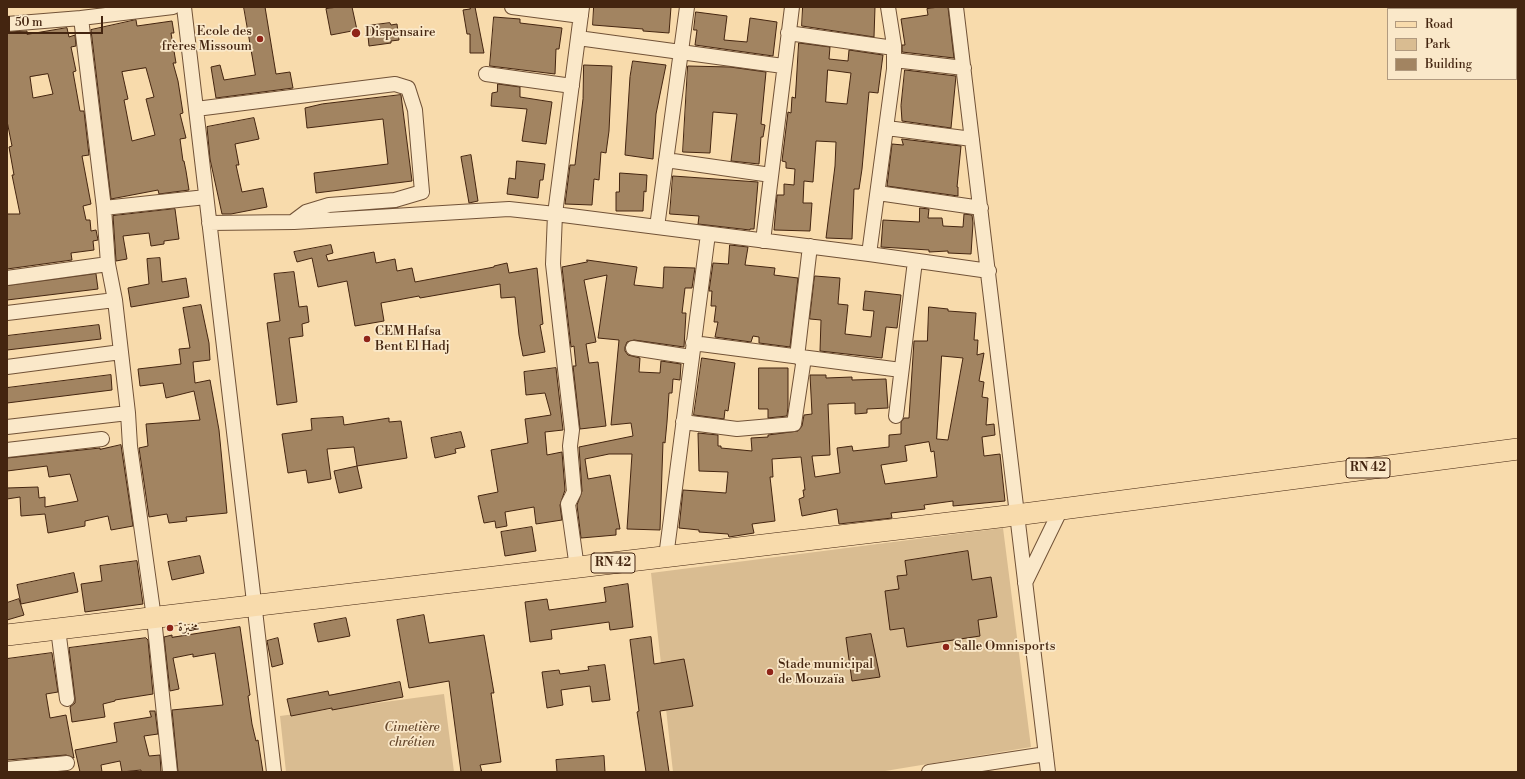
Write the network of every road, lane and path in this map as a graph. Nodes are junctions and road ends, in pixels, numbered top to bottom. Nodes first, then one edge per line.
1 (173, 7) edge
2 (184, 7) edge
3 (512, 7) edge
4 (687, 7) edge
5 (792, 7) edge
6 (888, 7) edge
7 (956, 7) edge
8 (581, 12) edge
9 (81, 18) junction
10 (7, 24) edge
11 (788, 33) junction
12 (578, 38) junction
13 (681, 52) junction
14 (894, 54) junction
15 (784, 66) junction
16 (964, 68) junction
17 (486, 74) dead end
18 (572, 86) junction
19 (196, 109) junction
20 (887, 128) junction
21 (972, 139) junction
22 (666, 160) junction
23 (771, 175) junction
24 (878, 193) junction
25 (206, 197) junction
26 (104, 208) junction
27 (981, 208) junction
28 (555, 214) junction
29 (294, 222) junction
30 (209, 223) junction
31 (657, 227) junction
32 (708, 234) junction
33 (763, 241) junction
34 (810, 246) junction
35 (869, 254) junction
36 (915, 260) junction
37 (108, 264) junction
38 (989, 271) junction
39 (7, 278) edge
40 (115, 300) junction
41 (7, 313) edge
42 (633, 348) dead end
43 (692, 350) junction
44 (121, 352) junction
45 (801, 357) junction
46 (7, 367) edge
47 (901, 370) junction
48 (128, 413) junction
49 (896, 416) dead end
50 (683, 422) junction
51 (7, 427) edge
52 (102, 439) dead end
53 (1518, 449) edge
54 (7, 450) edge
55 (1061, 509) junction
56 (1016, 515) junction
57 (666, 557) junction
58 (577, 568) junction
59 (1025, 583) junction
60 (255, 606) junction
61 (154, 618) junction
62 (58, 629) junction
63 (7, 635) edge
64 (68, 699) dead end
65 (1046, 754) junction
66 (67, 763) dead end
67 (7, 769) edge
68 (170, 772) edge
69 (274, 772) edge
70 (929, 772) edge
71 (1048, 772) edge

1 - 9 street
2 - 19 street
3 - 8 street
4 - 13 street
5 - 11 street
6 - 14 street
7 - 16 street
8 - 12 street
9 - 10 street
9 - 26 street
11 - 14 street
11 - 15 street
12 - 13 street
12 - 18 street
13 - 15 street
13 - 22 street
14 - 16 street
14 - 20 street
15 - 23 street
16 - 21 street
17 - 18 street
18 - 28 street
19 - 25 street
19 - 29 street
20 - 21 street
20 - 24 street
21 - 27 street
22 - 23 street
22 - 31 street
23 - 33 street
24 - 27 street
24 - 35 street
25 - 26 street
25 - 30 street
26 - 37 street
27 - 38 street
28 - 29 street
28 - 31 street
28 - 58 street
29 - 30 street
30 - 60 street
31 - 32 street
32 - 33 street
32 - 43 street
33 - 34 street
34 - 35 street
34 - 45 street
35 - 36 street
36 - 38 street
36 - 47 street
37 - 39 street
37 - 40 street
38 - 56 street
40 - 41 street
40 - 44 street
42 - 43 street
43 - 45 street
43 - 50 street
44 - 46 street
44 - 48 street
45 - 47 street
45 - 50 street
47 - 49 street
48 - 51 street
48 - 61 street
50 - 57 street
52 - 54 street
53 - 55 main road, RN 42
55 - 56 main road, RN 42
55 - 59 street
56 - 57 main road, RN 42
56 - 59 street
57 - 58 main road, RN 42
58 - 60 main road, RN 42
59 - 65 street
60 - 61 main road, RN 42
60 - 69 street
61 - 62 main road, RN 42
61 - 68 street
62 - 63 main road, RN 42
62 - 64 street
65 - 70 street
65 - 71 street
66 - 67 street

